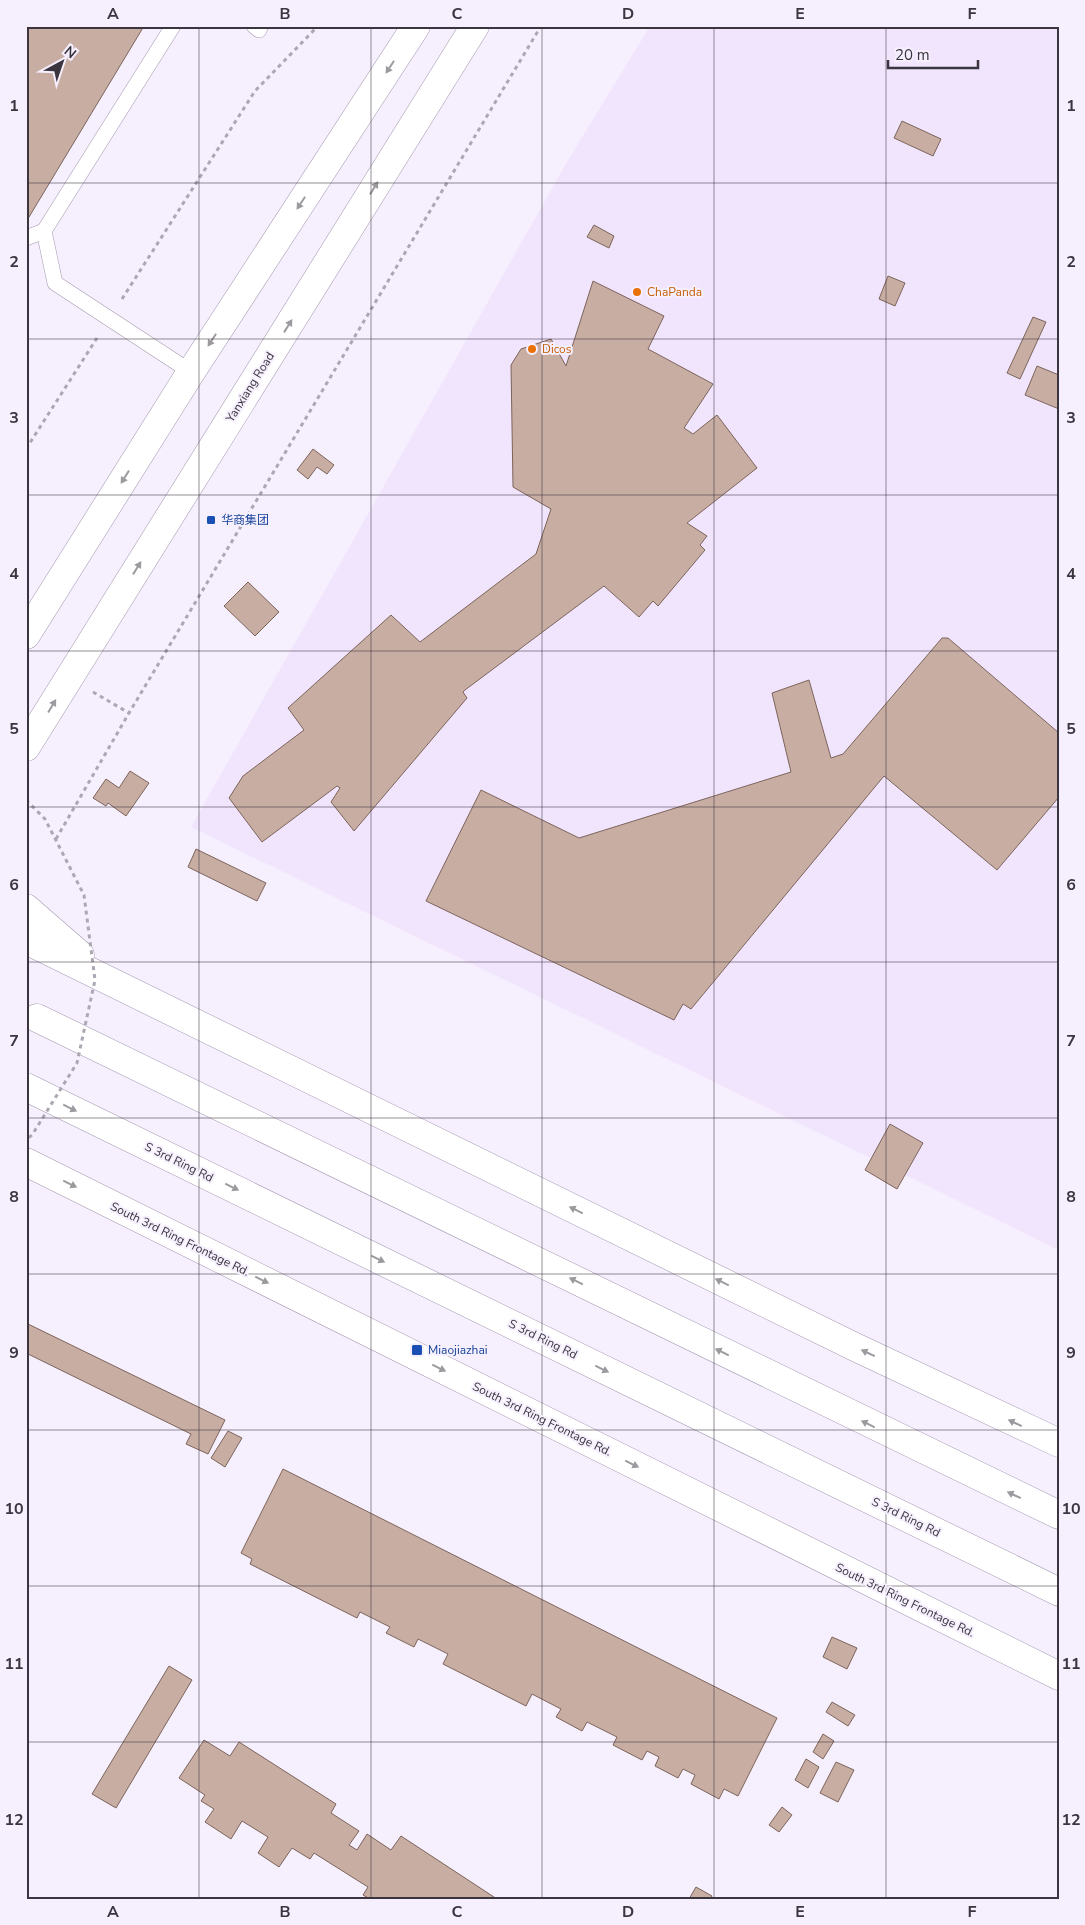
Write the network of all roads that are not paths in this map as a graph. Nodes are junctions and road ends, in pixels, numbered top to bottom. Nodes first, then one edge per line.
1 (173, 26) edge
2 (254, 26) edge
3 (262, 26) edge
4 (416, 26) edge
5 (475, 26) edge
6 (44, 231) junction
7 (26, 238) edge
8 (191, 372) junction
9 (26, 635) edge
10 (32, 738) edge
11 (26, 767) edge
12 (26, 908) edge
13 (26, 940) edge
14 (118, 985) junction
15 (37, 1018) dead end
16 (26, 1087) edge
17 (26, 1162) edge
18 (1059, 1443) edge
19 (1059, 1515) edge
20 (1059, 1592) edge
21 (1059, 1676) edge

1 - 6 lane
2 - 3 lane
4 -> 8 main road
10 -> 5 main road, Yanxiang Road
6 - 7 lane
6 - 8 lane
8 -> 9 main road
10 - 11 main road, Yanxiang Road
12 - 14 main road
13 - 14 main road
18 -> 14 main road
19 -> 15 main road
16 -> 20 main road, S 3rd Ring Rd
17 -> 21 main road, South 3rd Ring Frontage Rd.

